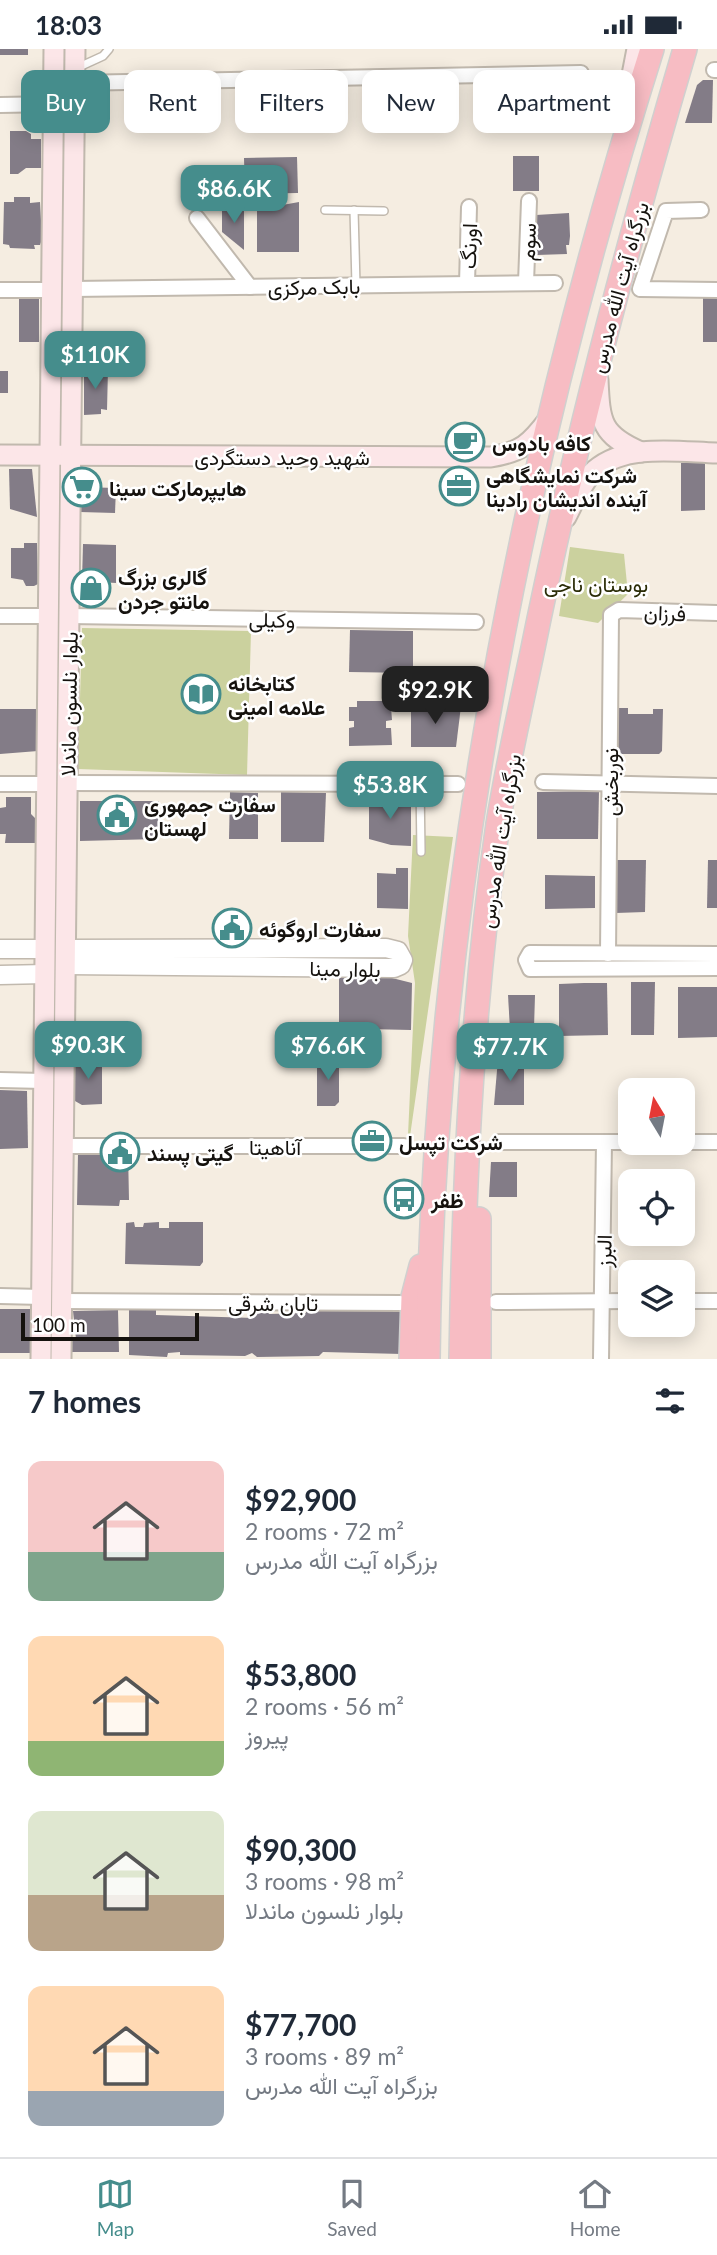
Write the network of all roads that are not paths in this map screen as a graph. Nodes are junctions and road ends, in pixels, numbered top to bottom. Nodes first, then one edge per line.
1 (54, 49) edge
2 (109, 49) edge
3 (637, 49) edge
4 (652, 49) edge
5 (685, 49) edge
6 (75, 67) edge
7 (54, 70) edge
8 (473, 72) edge
9 (0, 105) edge
10 (21, 105) edge
11 (54, 133) edge
12 (613, 175) junction
13 (529, 201) dead end
14 (469, 207) dead end
15 (325, 210) dead end
16 (354, 210) junction
17 (701, 210) dead end
18 (384, 211) dead end
19 (197, 218) dead end
20 (526, 283) junction
21 (555, 283) dead end
22 (467, 284) junction
23 (356, 285) junction
24 (250, 287) junction
25 (72, 289) junction
26 (0, 290) edge
27 (52, 290) junction
28 (717, 290) edge
29 (597, 362) junction
30 (549, 419) junction
31 (641, 452) junction
32 (717, 453) edge
33 (0, 455) edge
34 (50, 455) junction
35 (71, 455) junction
36 (555, 540) junction
37 (614, 612) joint
38 (717, 613) edge
39 (0, 616) edge
40 (49, 616) junction
41 (69, 616) junction
42 (476, 622) dead end
43 (543, 782) dead end
44 (67, 783) junction
45 (0, 784) edge
46 (47, 784) junction
47 (421, 784) junction
48 (458, 784) dead end
49 (609, 784) junction
50 (717, 786) edge
51 (421, 852) dead end
52 (66, 858) junction
53 (46, 859) junction
54 (9, 949) edge
55 (45, 949) junction
56 (608, 954) junction
57 (717, 954) edge
58 (74, 957) junction
59 (717, 968) edge
60 (45, 974) junction
61 (8, 975) edge
62 (0, 1080) edge
63 (44, 1081) junction
64 (471, 1095) junction
65 (499, 1142) dead end
66 (604, 1142) junction
67 (618, 1142) edge
68 (695, 1142) edge
69 (717, 1142) edge
70 (63, 1146) junction
71 (404, 1146) dead end
72 (432, 1226) junction
73 (0, 1296) edge
74 (42, 1297) junction
75 (62, 1301) junction
76 (602, 1301) junction
77 (618, 1301) edge
78 (695, 1301) edge
79 (717, 1301) edge
80 (496, 1302) dead end
81 (400, 1303) dead end
82 (41, 1359) edge
83 (61, 1359) edge
84 (411, 1359) edge
85 (428, 1359) edge
86 (461, 1359) edge
87 (479, 1359) edge
88 (601, 1359) edge

1 - 7 main road, بلوار نلسون ماندلا
2 - 6 lane
3 - 12 main road
4 - 12 highway, بزرگراه آیت الله مدرس
5 - 29 highway, بزرگراه آیت الله مدرس
6 - 8 street
6 - 25 main road, بلوار نلسون ماندلا
9 - 10 street
11 - 27 main road, بلوار نلسون ماندلا
12 - 30 highway, بزرگراه آیت الله مدرس
13 - 20 street, سوم
14 - 22 street, اورنگ
15 - 16 lane
16 - 18 lane
16 - 23 lane
17 - 28 street
19 - 24 street
20 - 21 street, بابک مرکزی
20 - 22 street, بابک مرکزی
22 - 23 street, بابک مرکزی
23 - 24 street, بابک مرکزی
24 - 25 street, بابک مرکزی
25 - 35 main road, بلوار نلسون ماندلا
26 - 27 street
27 - 34 main road, بلوار نلسون ماندلا
29 - 31 main road
29 - 36 highway, بزرگراه آیت الله مدرس
30 - 35 main road, شهید وحید دستگردی
30 - 72 highway, بزرگراه آیت الله مدرس
31 - 32 main road
31 - 36 main road
33 - 34 main road, شهید وحید دستگردی
34 - 35 main road, شهید وحید دستگردی
34 - 40 main road, بلوار نلسون ماندلا
35 - 41 main road, بلوار نلسون ماندلا
36 - 64 highway, بزرگراه آیت الله مدرس
37 - 38 street, فرزان
37 - 49 street, نوربخش
39 - 40 street
40 - 46 main road, بلوار نلسون ماندلا
41 - 42 street, وكيلی
41 - 44 main road, بلوار نلسون ماندلا
43 - 49 street
44 - 47 street
44 - 52 main road, بلوار نلسون ماندلا
45 - 46 street
46 - 53 main road, بلوار نلسون ماندلا
47 - 48 street
47 - 51 lane
49 - 50 street
49 - 56 street, نوربخش
52 - 53 main road
52 - 58 main road, بلوار نلسون ماندلا
53 - 55 main road, بلوار نلسون ماندلا
54 - 55 street
54 - 61 street
55 - 60 main road, بلوار نلسون ماندلا
56 - 57 street
56 - 59 street
58 - 58 street, بلوار مینا
58 - 70 main road, بلوار نلسون ماندلا
60 - 61 street
60 - 63 main road, بلوار نلسون ماندلا
62 - 63 street
63 - 74 main road, بلوار نلسون ماندلا
64 - 86 highway, بزرگراه آیت الله مدرس
64 - 87 highway
65 - 66 street
66 - 67 street
66 - 76 street, البرز
68 - 69 street
70 - 71 street, آناهیتا
70 - 75 main road, بلوار نلسون ماندلا
72 - 84 highway
72 - 85 highway, بزرگراه آیت الله مدرس
73 - 74 street
74 - 82 main road, بلوار نلسون ماندلا
75 - 81 street, تابان شرقی
75 - 83 main road, بلوار نلسون ماندلا
76 - 77 street
76 - 80 street
76 - 88 street, البرز
78 - 79 street

